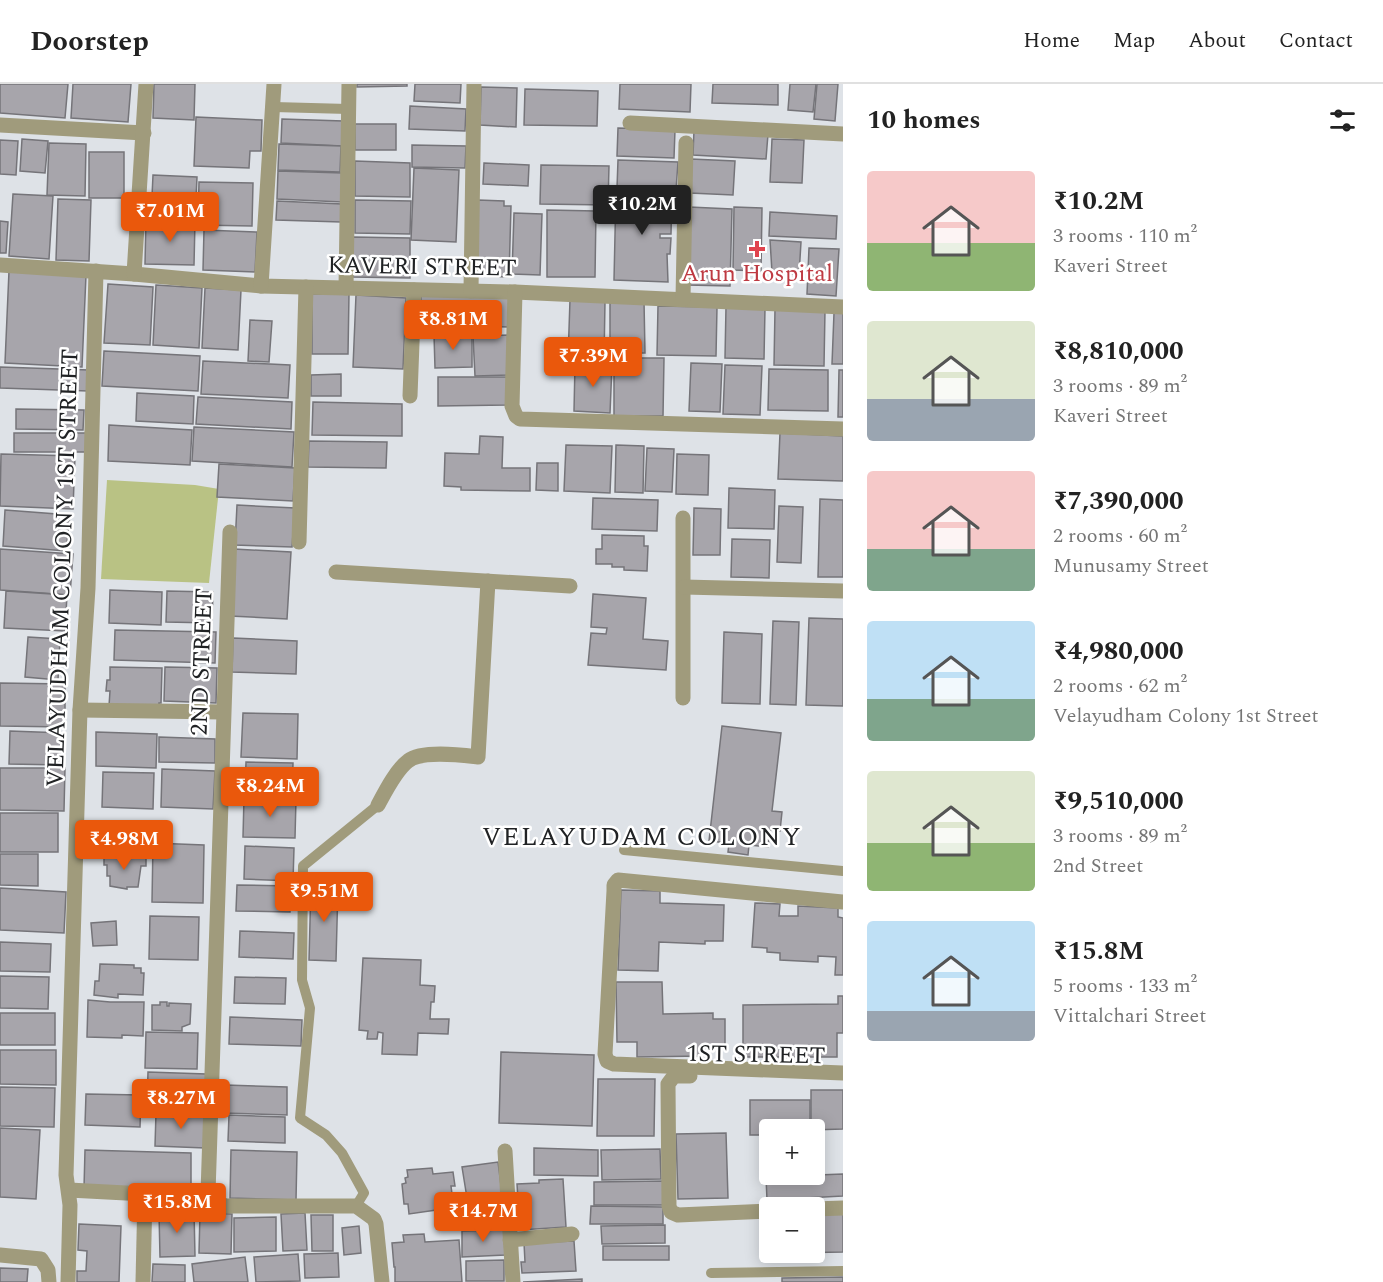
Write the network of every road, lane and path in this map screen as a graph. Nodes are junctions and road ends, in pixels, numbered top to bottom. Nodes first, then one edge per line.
1 (146, 84) edge
2 (274, 84) edge
3 (349, 84) edge
4 (474, 84) edge
5 (274, 107) junction
6 (348, 109) junction
7 (630, 123) dead end
8 (0, 125) edge
9 (144, 133) junction
10 (843, 134) edge
11 (686, 143) dead end
12 (0, 265) edge
13 (96, 271) junction
14 (134, 273) junction
15 (261, 286) junction
16 (306, 287) junction
17 (346, 288) junction
18 (414, 290) junction
19 (471, 291) junction
20 (515, 292) junction
21 (683, 299) junction
22 (843, 307) edge
23 (410, 396) dead end
24 (843, 429) edge
25 (683, 518) dead end
26 (230, 532) dead end
27 (299, 542) dead end
28 (336, 572) dead end
29 (488, 581) junction
30 (570, 586) dead end
31 (684, 587) junction
32 (843, 591) edge
33 (683, 698) dead end
34 (80, 710) junction
35 (223, 712) junction
36 (378, 805) joint
37 (624, 850) dead end
38 (843, 871) edge
39 (843, 902) edge
40 (843, 1073) edge
41 (843, 1080) edge
42 (504, 1151) dead end
43 (208, 1193) junction
44 (145, 1194) junction
45 (69, 1198) junction
46 (356, 1206) junction
47 (843, 1208) edge
48 (825, 1209) edge
49 (759, 1211) edge
50 (572, 1234) dead end
51 (510, 1240) junction
52 (0, 1255) edge
53 (843, 1271) edge
54 (711, 1273) dead end
55 (49, 1282) edge
56 (68, 1282) edge
57 (143, 1282) edge
58 (382, 1282) edge
59 (513, 1282) edge

1 - 9 street
2 - 5 street
3 - 6 street
4 - 19 street
5 - 6 lane
5 - 15 street
6 - 17 street
7 - 10 street
8 - 9 street
9 - 14 street
11 - 21 street
12 - 13 street, KAVERI STREET
13 - 14 street, KAVERI STREET
13 - 34 street, VELAYUDHAM COLONY 1ST STREET
14 - 15 street, KAVERI STREET
15 - 16 street, KAVERI STREET
16 - 17 street, KAVERI STREET
16 - 27 street
17 - 18 street, KAVERI STREET
18 - 19 street, KAVERI STREET
18 - 23 street
19 - 20 street, KAVERI STREET
20 - 21 street, KAVERI STREET
20 - 24 street
21 - 22 street, KAVERI STREET
25 - 31 street
26 - 35 street, 2ND STREET
28 - 29 street
29 - 30 street
29 - 36 street
31 - 32 street
31 - 33 street
34 - 35 street
34 - 45 street, VELAYUDHAM COLONY 1ST STREET
35 - 43 street, 2ND STREET
36 - 46 lane
37 - 38 lane
39 - 40 street
41 - 49 street, 1ST STREET
42 - 51 street
43 - 44 street
43 - 46 street
44 - 45 street
44 - 57 street
45 - 56 street, VELAYUDHAM COLONY 1ST STREET
46 - 58 street
47 - 48 street
50 - 51 street
51 - 59 street
52 - 55 street
53 - 54 lane

